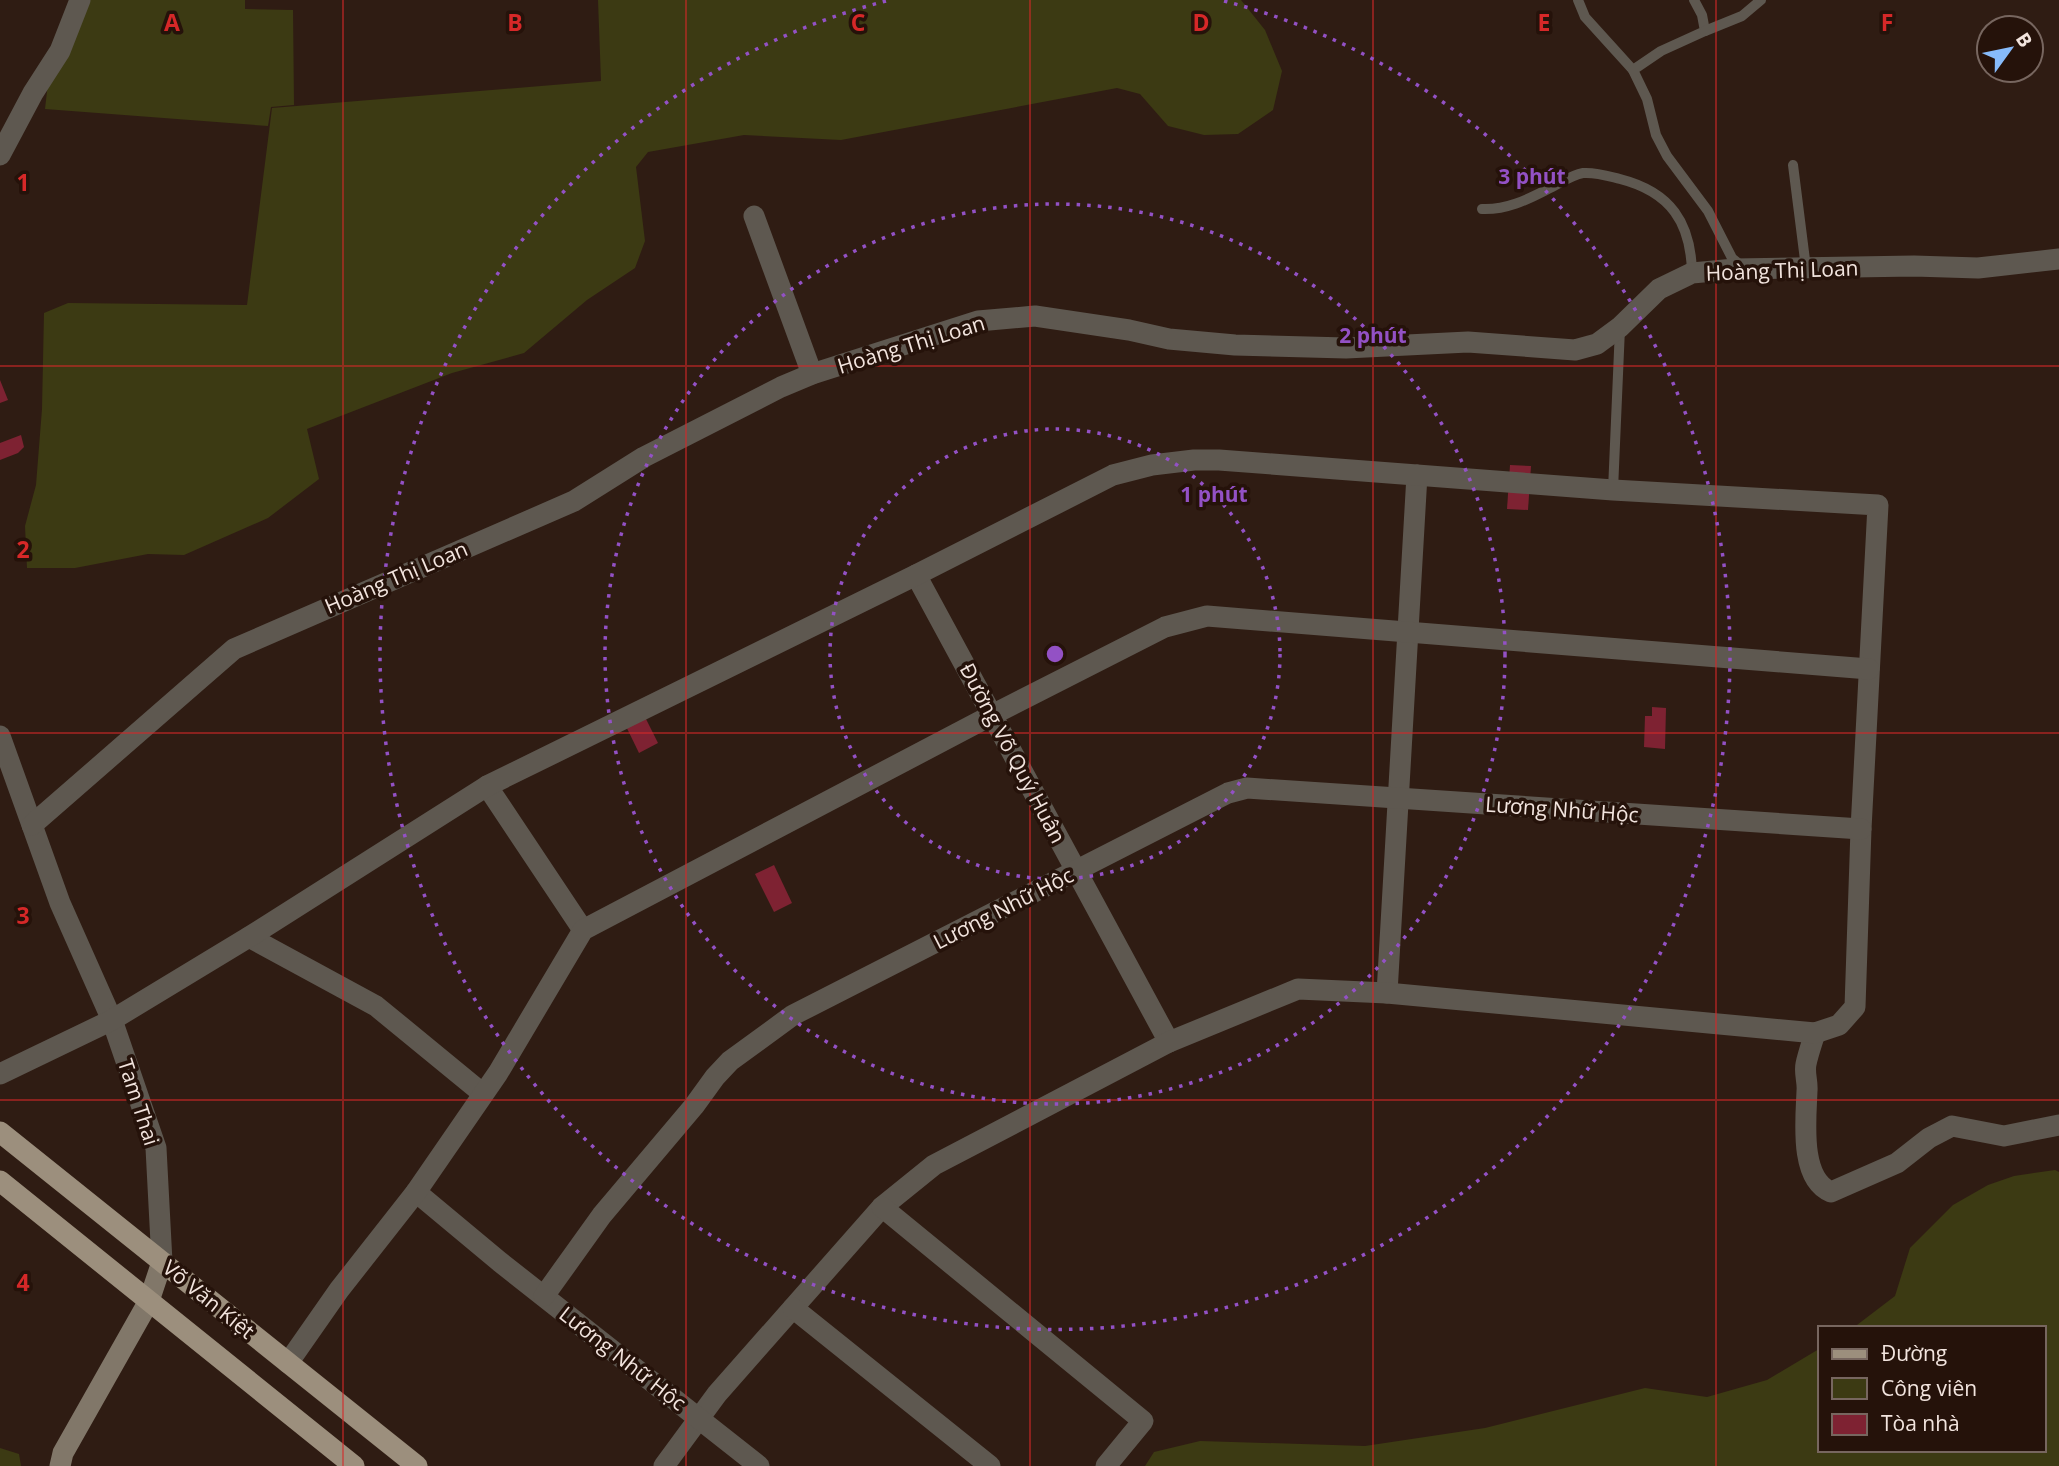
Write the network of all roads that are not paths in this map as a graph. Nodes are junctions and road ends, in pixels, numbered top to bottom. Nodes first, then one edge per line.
1 (80, 0) edge
2 (1578, 0) edge
3 (1694, 0) edge
4 (1761, 0) edge
5 (1705, 31) junction
6 (1633, 70) junction
7 (0, 155) edge
8 (1793, 165) dead end
9 (1482, 209) dead end
10 (754, 216) dead end
11 (2059, 259) edge
12 (1806, 268) junction
13 (1740, 269) junction
14 (1698, 273) junction
15 (1620, 327) junction
16 (812, 374) junction
17 (1417, 475) junction
18 (1613, 490) junction
19 (916, 575) junction
20 (1407, 632) junction
21 (1869, 669) junction
22 (992, 715) junction
23 (1, 747) edge
24 (487, 786) junction
25 (1398, 798) junction
26 (32, 825) junction
27 (1861, 830) junction
28 (1076, 870) junction
29 (583, 930) junction
30 (249, 937) junction
31 (1387, 993) junction
32 (112, 1020) junction
33 (1815, 1033) junction
34 (1169, 1042) junction
35 (0, 1074) edge
36 (482, 1093) junction
37 (2059, 1125) edge
38 (0, 1132) edge
39 (0, 1181) edge
40 (416, 1192) junction
41 (882, 1207) junction
42 (162, 1262) junction
43 (544, 1296) junction
44 (149, 1301) junction
45 (793, 1308) junction
46 (288, 1363) junction
47 (699, 1418) junction
48 (60, 1466) edge
49 (354, 1466) edge
50 (417, 1466) edge
51 (664, 1466) edge
52 (759, 1466) edge
53 (990, 1466) edge
54 (1106, 1466) edge

1 - 7 street
2 - 6 lane
3 - 5 lane
4 - 5 lane
5 - 6 lane
6 - 13 lane
8 - 12 lane
9 - 14 lane
10 - 16 street
11 - 12 street, Hoàng Thị Loan
12 - 13 street, Hoàng Thị Loan
13 - 14 street, Hoàng Thị Loan
14 - 15 street, Hoàng Thị Loan
15 - 16 street, Hoàng Thị Loan
15 - 18 lane
16 - 26 street, Hoàng Thị Loan
17 - 18 street
17 - 19 street
17 - 20 street
18 - 21 street
19 - 22 street, Đường Võ Quý Huân
19 - 24 street
20 - 21 street
20 - 22 street
20 - 25 street
21 - 27 street
22 - 28 street, Đường Võ Quý Huân
22 - 29 street
23 - 26 street, Tam Thai
24 - 29 street
24 - 30 street
25 - 27 street, Lương Nhữ Hộc
25 - 28 street, Lương Nhữ Hộc
25 - 31 street
26 - 32 street, Tam Thai
27 - 33 street
28 - 34 street, Đường Võ Quý Huân
28 - 43 street, Lương Nhữ Hộc
29 - 36 street
30 - 32 street
30 - 36 street
31 - 33 street
31 - 34 street
32 - 35 street
32 - 42 street, Tam Thai
33 - 37 street
34 - 41 street
36 - 40 street
38 - 42 main road, Võ Văn Kiệt
39 - 44 main road, Võ Văn Kiệt
40 - 43 street
40 - 46 street
41 - 45 street
41 - 54 street
42 - 44 street, Tam Thai
42 - 46 main road, Võ Văn Kiệt
43 - 47 street, Lương Nhữ Hộc
44 - 48 street, Tam Thai
44 - 49 main road, Võ Văn Kiệt
45 - 47 street
45 - 53 street
46 - 50 main road, Võ Văn Kiệt
47 - 51 street
47 - 52 street, Lương Nhữ Hộc

